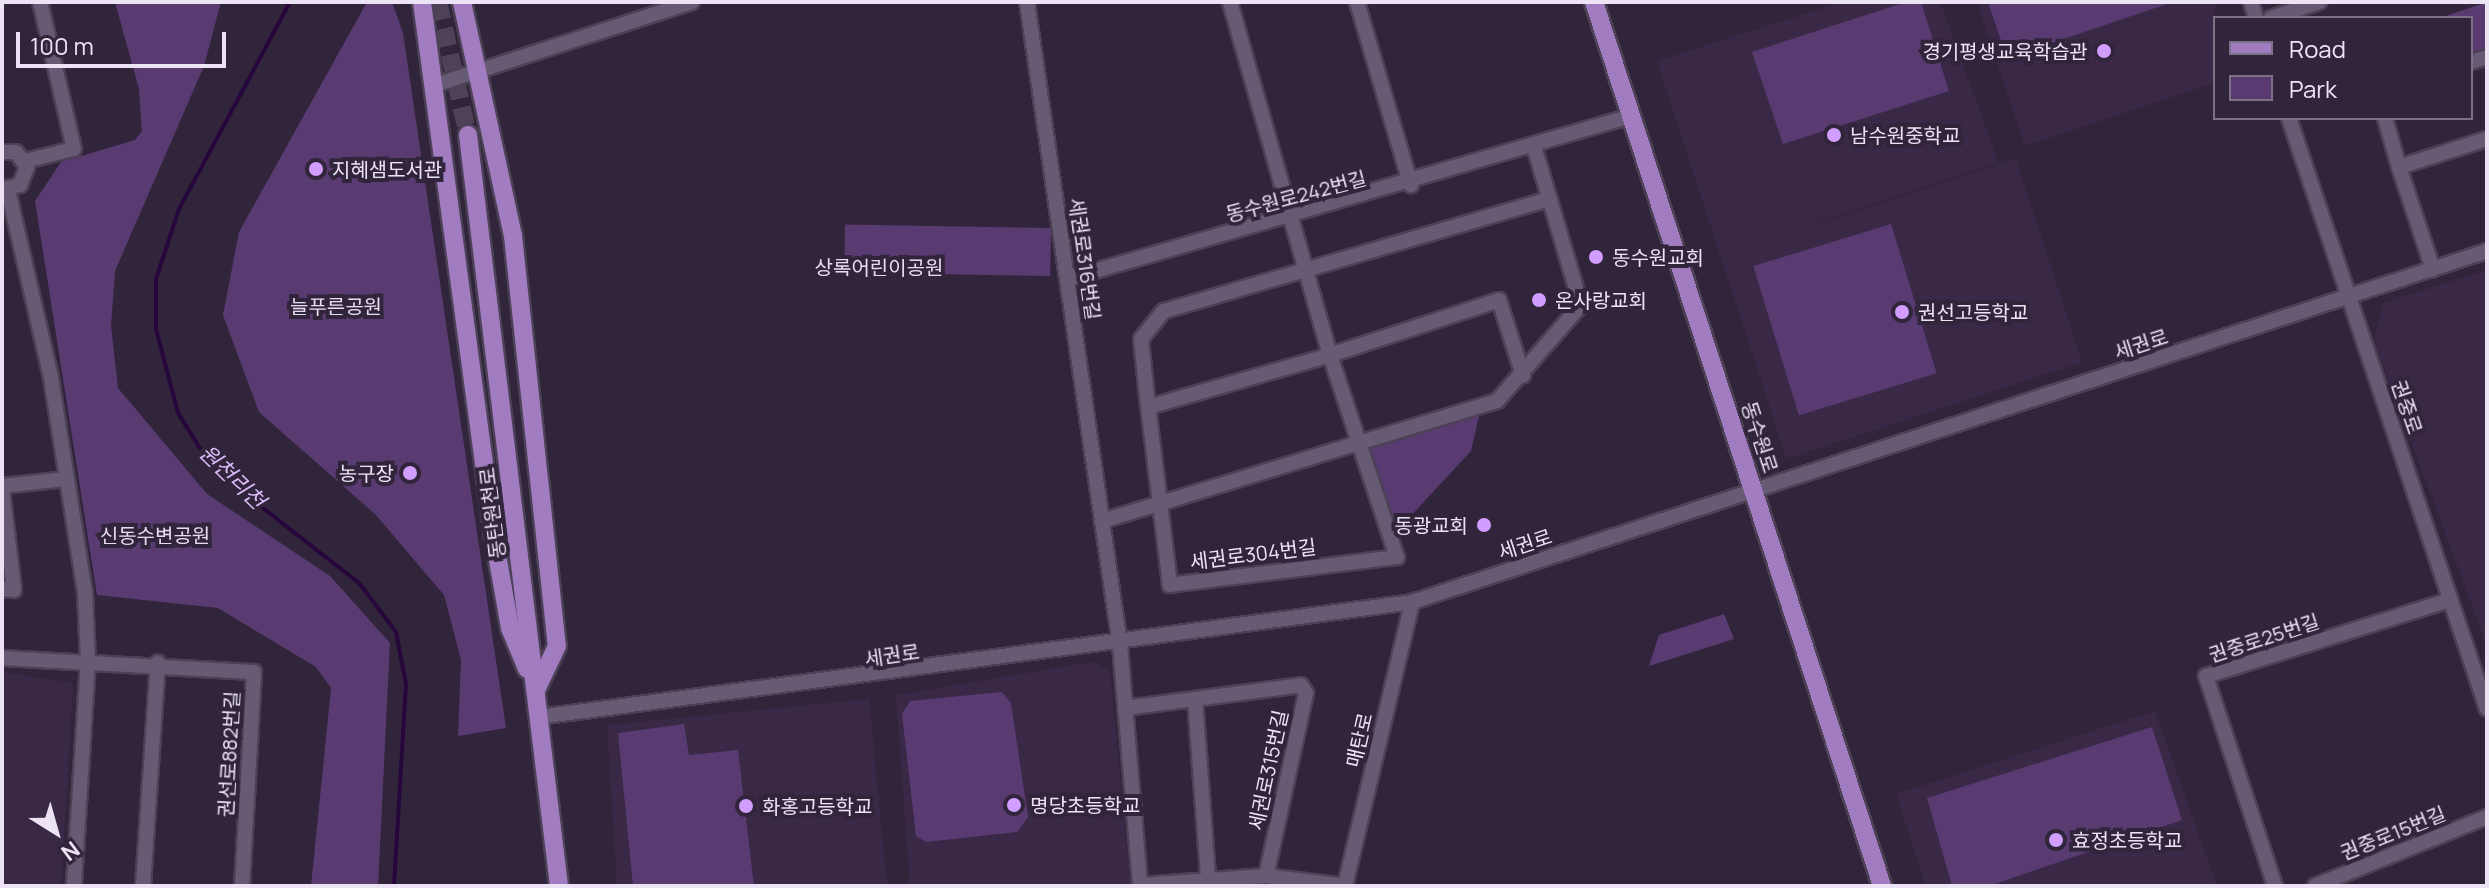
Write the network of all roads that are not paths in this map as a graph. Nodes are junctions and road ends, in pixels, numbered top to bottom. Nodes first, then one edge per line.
1 (40, 2) edge
2 (422, 2) edge
3 (462, 2) edge
4 (692, 2) edge
5 (1027, 2) edge
6 (1230, 2) edge
7 (1357, 2) edge
8 (1594, 2) edge
9 (2319, 2) edge
10 (2277, 16) edge
11 (481, 68) junction
12 (435, 85) junction
13 (1631, 116) junction
14 (2294, 120) edge
15 (2386, 120) edge
16 (468, 135) tunnel mouth
17 (2487, 139) edge
18 (1534, 146) junction
19 (2, 150) edge
20 (25, 161) junction
21 (2399, 167) junction
22 (1411, 185) junction
23 (5, 189) edge
24 (1550, 199) junction
25 (1291, 218) junction
26 (2487, 251) edge
27 (2433, 269) junction
28 (1306, 271) junction
29 (1067, 279) junction
30 (2349, 298) junction
31 (1330, 355) junction
32 (1523, 375) junction
33 (1148, 407) junction
34 (1358, 442) junction
35 (65, 479) junction
36 (2, 488) edge
37 (1754, 490) junction
38 (1159, 503) junction
39 (1102, 521) junction
40 (2, 589) edge
41 (2450, 600) junction
42 (1412, 602) junction
43 (1120, 645) junction
44 (2, 658) edge
45 (88, 661) junction
46 (158, 663) junction
47 (536, 690) junction
48 (1195, 699) junction
49 (1125, 708) junction
50 (2487, 709) edge
51 (539, 717) junction
52 (2487, 817) edge
53 (1266, 876) junction
54 (1208, 878) junction
55 (74, 886) edge
56 (143, 886) edge
57 (242, 886) edge
58 (559, 886) edge
59 (1345, 886) edge
60 (1882, 886) edge
61 (2275, 886) edge
62 (2315, 886) edge

1 - 20 street
2 - 12 main road
3 - 11 main road
4 - 11 street
5 - 29 street, 세권로316번길
6 - 25 street, 세권로304번길
7 - 22 street
8 - 13 main road, 동수원로
9 - 10 street
11 - 12 street
11 - 47 main road
12 - 47 main road
13 - 18 street, 동수원로242번길
13 - 37 main road, 동수원로
14 - 30 street, 권중로
15 - 21 street
16 - 47 main road, 동탄원천로
17 - 21 street
18 - 22 street, 동수원로242번길
18 - 24 street
19 - 20 street
20 - 23 street
21 - 27 street
22 - 25 street, 동수원로242번길
23 - 35 street
24 - 28 street, 세권로304번길
24 - 32 street
25 - 28 street, 세권로304번길
25 - 29 street, 동수원로242번길
26 - 27 street, 세권로
27 - 30 street, 세권로
28 - 31 street, 세권로304번길
28 - 33 street, 세권로304번길
29 - 39 street, 세권로316번길
30 - 37 street, 세권로
30 - 41 street, 권중로
31 - 32 street
31 - 33 street
31 - 34 street, 세권로304번길
32 - 34 street
33 - 38 street, 세권로304번길
34 - 38 street
34 - 38 street, 세권로304번길
35 - 36 street
35 - 45 street
36 - 40 street
37 - 42 street, 세권로
37 - 60 main road, 동수원로
38 - 39 street
39 - 43 street, 세권로316번길
41 - 50 street, 권중로
41 - 61 street, 권중로25번길
42 - 43 street, 세권로
42 - 59 street, 매탄로
43 - 49 street
43 - 51 street, 세권로
44 - 45 street, 권선로882번길
45 - 46 street, 권선로882번길
45 - 55 street
46 - 56 street
46 - 57 street, 권선로882번길
47 - 51 main road, 동탄원천로
48 - 49 street, 세권로315번길
48 - 53 street, 세권로315번길
48 - 54 street
49 - 54 street
51 - 58 main road, 동탄원천로
52 - 62 street, 권중로15번길
53 - 54 street
53 - 59 street

